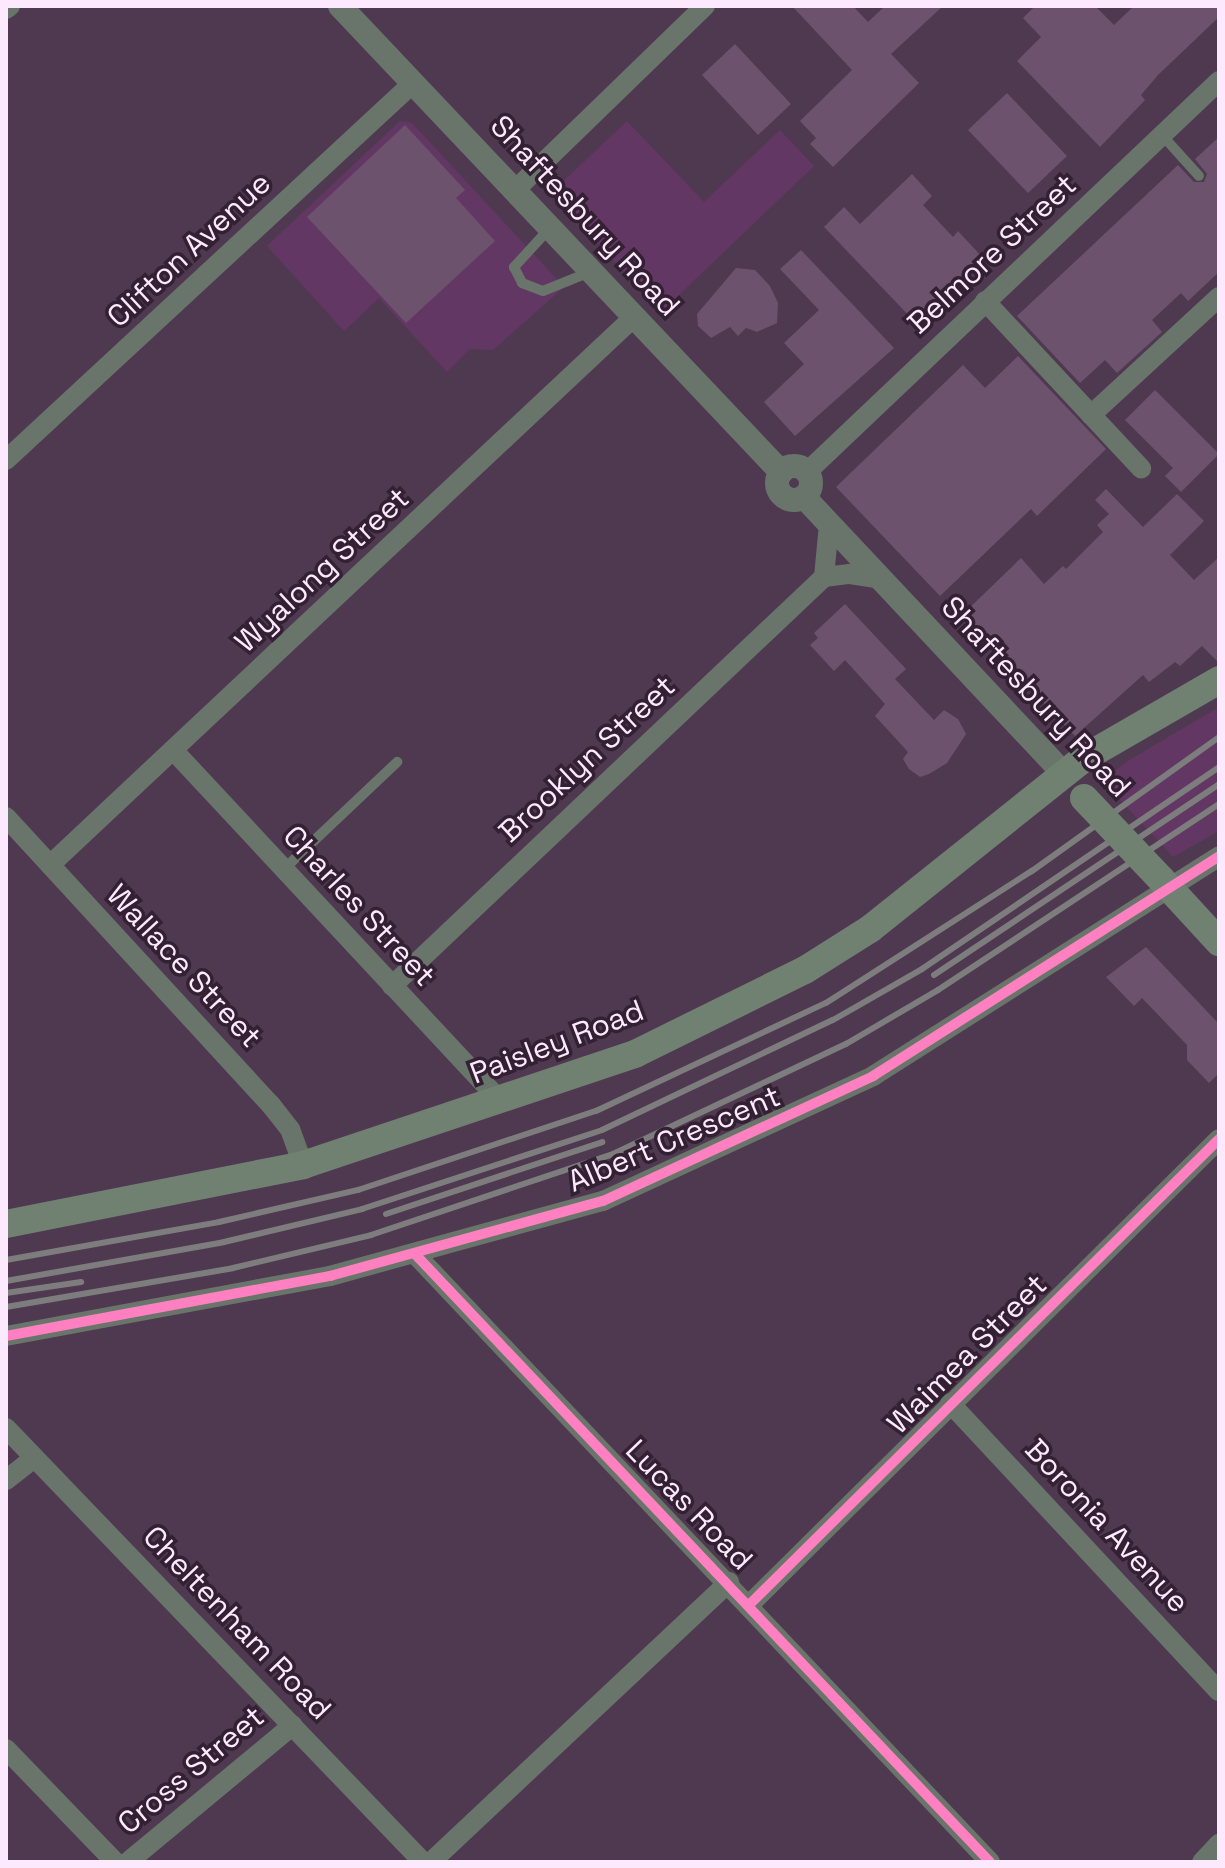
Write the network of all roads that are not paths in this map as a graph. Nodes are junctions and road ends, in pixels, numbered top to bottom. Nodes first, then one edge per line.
1 (340, 6) edge
2 (705, 6) edge
3 (1219, 81) edge
4 (413, 83) junction
5 (1162, 135) junction
6 (1199, 176) dead end
7 (514, 191) junction
8 (549, 229) junction
9 (590, 272) junction
10 (1219, 297) edge
11 (985, 301) junction
12 (633, 318) junction
13 (1091, 415) junction
14 (6, 460) edge
15 (1141, 468) dead end
16 (781, 472) junction
17 (807, 472) junction
18 (804, 497) junction
19 (829, 524) junction
20 (824, 577) junction
21 (880, 579) junction
22 (1219, 680) edge
23 (174, 751) junction
24 (397, 762) dead end
25 (1063, 773) junction
26 (6, 817) edge
27 (1219, 856) edge
28 (50, 865) junction
29 (284, 869) junction
30 (1164, 883) junction
31 (1219, 942) edge
32 (392, 986) junction
33 (500, 1101) junction
34 (1219, 1139) edge
35 (303, 1165) junction
36 (6, 1224) edge
37 (415, 1254) junction
38 (6, 1336) edge
39 (950, 1403) junction
40 (6, 1428) edge
41 (34, 1458) junction
42 (6, 1480) edge
43 (729, 1582) junction
44 (750, 1604) junction
45 (1219, 1691) edge
46 (293, 1725) junction
47 (6, 1749) edge
48 (1219, 1844) edge
49 (115, 1862) edge
50 (128, 1862) edge
51 (423, 1862) edge
52 (431, 1862) edge
53 (990, 1862) edge
54 (1202, 1862) edge

1 - 4 street, Shaftesbury Road
2 - 7 street
3 - 5 street, Belmore Street
4 - 7 street, Shaftesbury Road
4 - 14 street, Clifton Avenue
5 - 6 lane
5 - 11 street, Belmore Street
7 - 8 street, Shaftesbury Road
8 - 9 street, Shaftesbury Road
8 - 9 lane
9 - 12 street, Shaftesbury Road
10 - 13 street
11 - 13 street
11 - 17 street, Belmore Street
12 - 16 street, Shaftesbury Road
12 - 23 street, Wyalong Street
13 - 15 street
16 - 17 street
16 - 18 street
17 - 18 street
18 - 19 street, Shaftesbury Road
19 - 20 street
19 - 21 street, Shaftesbury Road
20 - 21 street
20 - 32 street, Brooklyn Street
21 - 25 street, Shaftesbury Road
22 - 25 main road, Paisley Road
23 - 28 street, Wyalong Street
23 - 29 street, Charles Street
24 - 29 lane
25 - 30 main road, Shaftesbury Road, bridge
25 - 33 main road, Paisley Road
26 - 28 street, Wallace Street
27 - 30 street, Albert Crescent
28 - 35 street, Wallace Street
29 - 32 street, Charles Street
30 - 31 main road, Shaftesbury Road
30 - 37 street, Albert Crescent
32 - 33 street, Charles Street
33 - 35 main road, Paisley Road
34 - 39 street, Waimea Street
35 - 36 main road, Paisley Road
37 - 38 street, Albert Crescent
37 - 43 street, Lucas Road
39 - 44 street, Waimea Street
39 - 45 street, Boronia Avenue
40 - 41 street, Cheltenham Road
41 - 42 street
41 - 46 street, Cheltenham Road
43 - 44 street, Lucas Road
43 - 52 street
44 - 53 street, Lucas Road
46 - 50 street, Cross Street
46 - 51 street, Cheltenham Road
47 - 49 street
48 - 54 street

